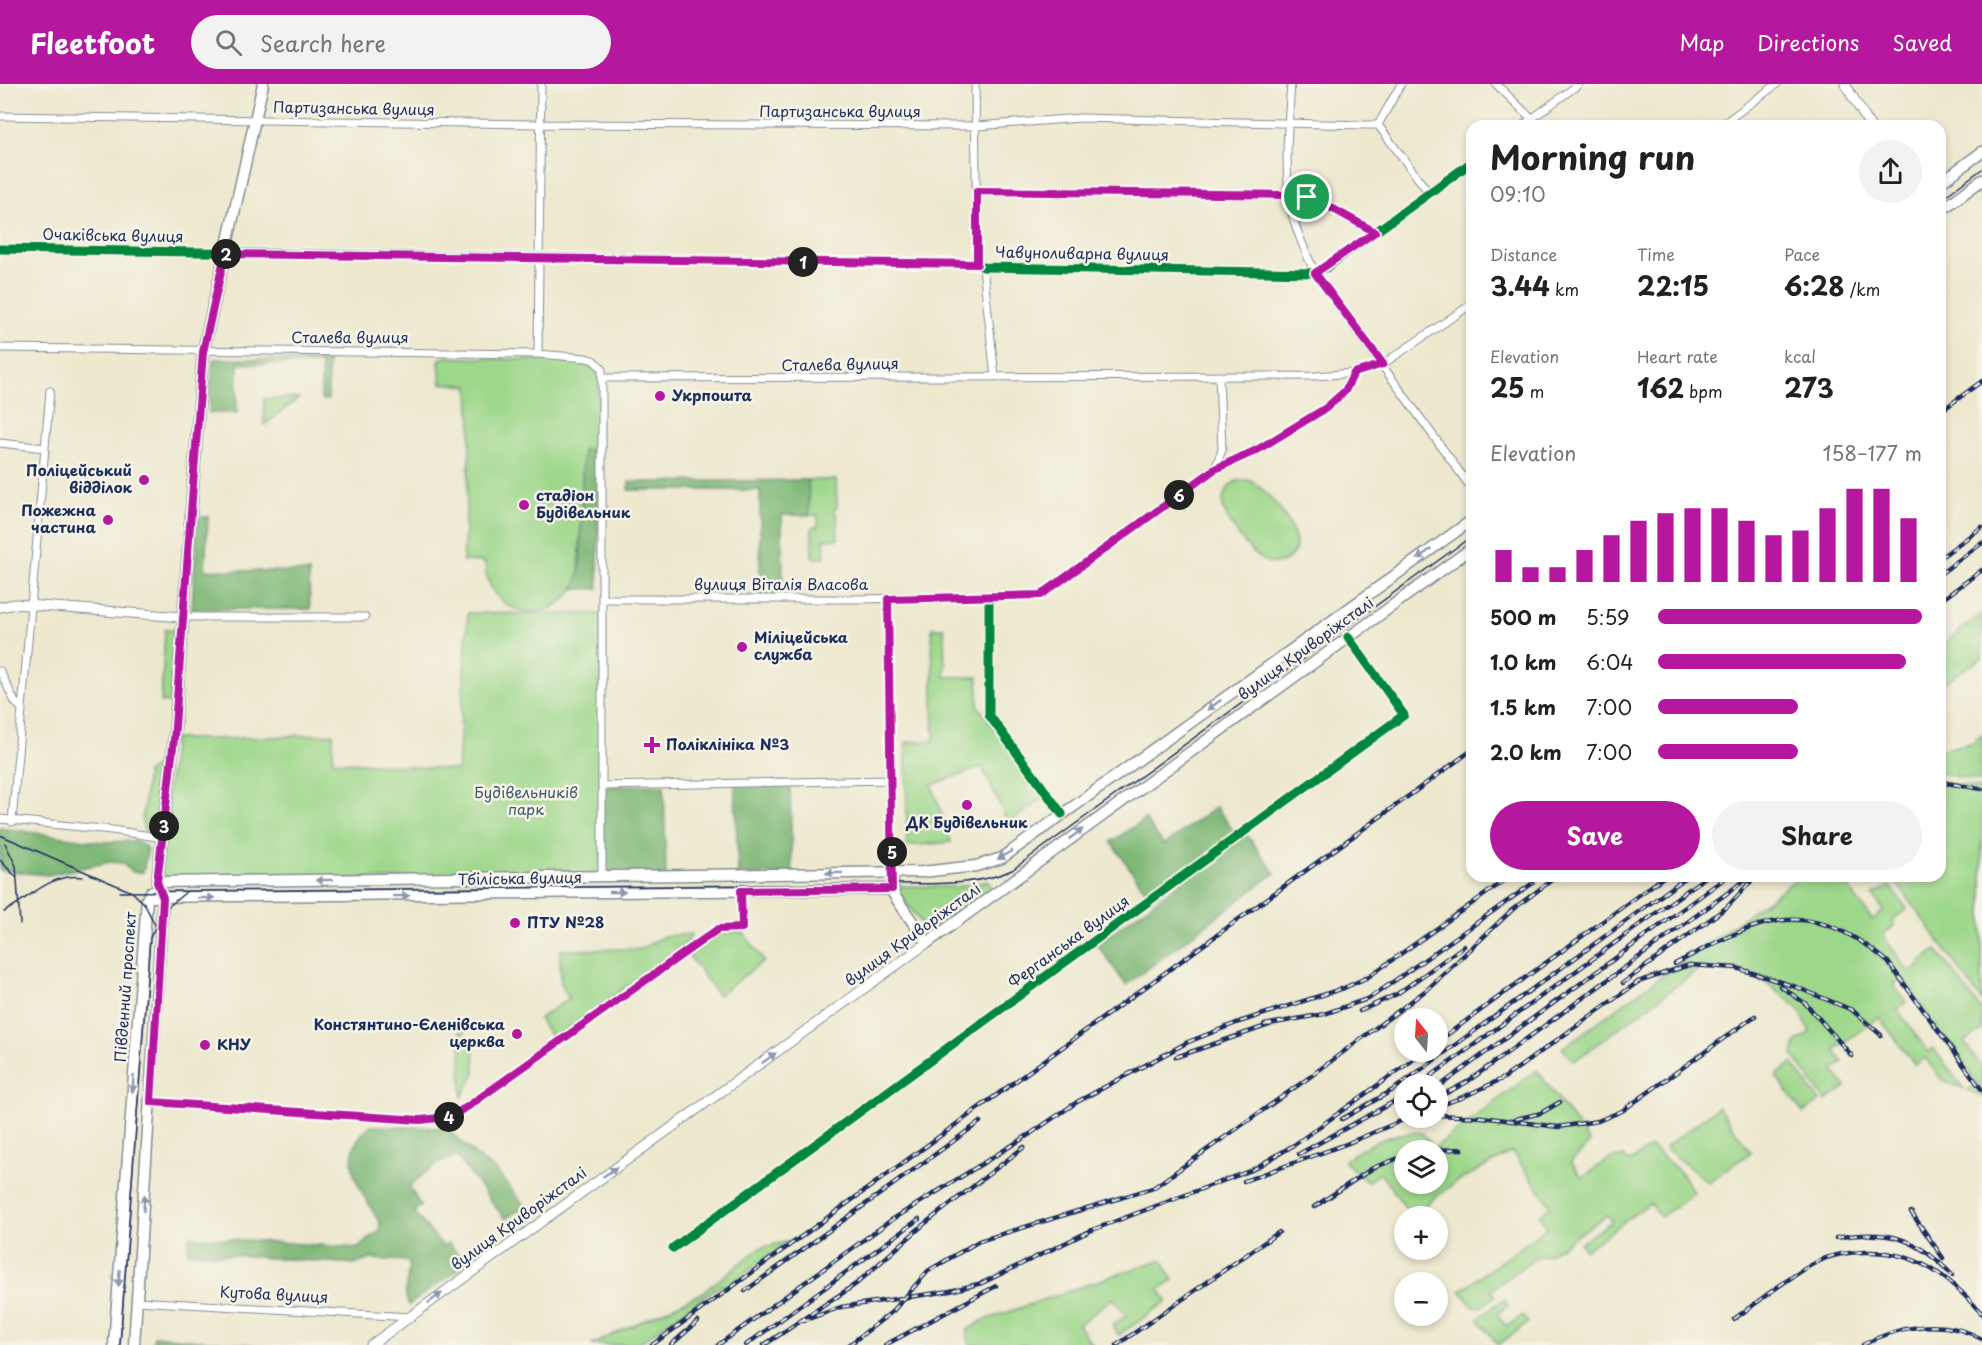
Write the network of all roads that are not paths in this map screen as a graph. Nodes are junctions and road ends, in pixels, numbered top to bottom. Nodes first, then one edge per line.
1 (263, 84) edge
2 (541, 84) edge
3 (975, 84) edge
4 (1291, 84) edge
5 (1401, 84) edge
6 (1496, 84) edge
7 (1579, 84) edge
8 (1778, 84) edge
9 (1845, 84) edge
10 (0, 116) edge
11 (1533, 118) junction
12 (255, 120) junction
13 (1530, 120) edge
14 (1728, 120) edge
15 (1866, 120) edge
16 (1288, 123) junction
17 (540, 124) junction
18 (1378, 125) junction
19 (977, 126) junction
20 (1982, 152) edge
21 (1466, 166) edge
22 (1946, 179) edge
23 (1982, 180) edge
24 (977, 191) junction
25 (1429, 193) junction
26 (1289, 195) junction
27 (1946, 207) edge
28 (1375, 232) junction
29 (0, 249) edge
30 (225, 254) junction
31 (538, 259) junction
32 (980, 266) junction
33 (1315, 273) junction
34 (1466, 308) edge
35 (0, 348) edge
36 (203, 352) junction
37 (538, 354) junction
38 (1383, 364) junction
39 (1354, 373) junction
40 (1219, 376) junction
41 (995, 377) junction
42 (602, 378) junction
43 (50, 390) dead end
44 (0, 443) edge
45 (45, 448) junction
46 (1215, 469) junction
47 (1466, 481) edge
48 (1466, 524) edge
49 (1466, 552) edge
50 (602, 599) junction
51 (888, 599) junction
52 (30, 605) junction
53 (0, 607) edge
54 (182, 617) junction
55 (365, 617) dead end
56 (1348, 637) junction
57 (0, 671) edge
58 (22, 709) junction
59 (891, 780) junction
60 (602, 786) junction
61 (0, 819) edge
62 (12, 822) junction
63 (163, 838) junction
64 (892, 871) junction
65 (602, 876) junction
66 (157, 882) junction
67 (892, 889) junction
68 (741, 891) junction
69 (148, 897) junction
70 (163, 898) junction
71 (927, 943) junction
72 (151, 1102) junction
73 (673, 1248) dead end
74 (136, 1301) junction
75 (410, 1317) junction
76 (114, 1345) edge
77 (134, 1345) edge
78 (371, 1345) edge

1 - 12 main road
2 - 17 street
3 - 19 street
4 - 16 street
5 - 18 street
6 - 11 street
7 - 11 street
8 - 14 street
9 - 15 main road
10 - 12 street, Партизанська вулиця
11 - 13 street
12 - 17 street, Партизанська вулиця
12 - 30 main road
16 - 18 street, Партизанська вулиця
16 - 19 street, Партизанська вулиця
16 - 26 street
17 - 19 street, Партизанська вулиця
17 - 31 street
18 - 25 street
19 - 24 street
20 - 22 main road
21 - 25 street
23 - 27 main road
24 - 26 street
24 - 32 street
25 - 28 street
26 - 28 street
26 - 33 street
28 - 33 street
29 - 30 street, Очаківська вулиця
30 - 31 street, Чавуноливарна вулиця
30 - 36 main road
31 - 32 street, Чавуноливарна вулиця
31 - 37 street
32 - 33 street, Чавуноливарна вулиця
32 - 41 street
33 - 38 street
34 - 38 street, Сталева вулиця
35 - 36 street, Сталева вулиця
36 - 37 street, Сталева вулиця
36 - 54 main road
37 - 42 street, Сталева вулиця
38 - 39 street, Сталева вулиця
38 - 47 street
39 - 40 street, Сталева вулиця
39 - 46 street, вулиця Віталія Власова
40 - 41 street, Сталева вулиця
40 - 46 street
41 - 42 street, Сталева вулиця
42 - 50 street
43 - 45 street
44 - 45 street
45 - 52 street
46 - 51 street, вулиця Віталія Власова
48 -> 64 main road, вулиця Криворіжсталі
49 - 56 main road, вулиця Криворіжсталі
50 - 51 street, вулиця Віталія Власова
50 - 60 street
51 - 59 street
52 - 53 main road
52 - 54 main road
52 - 58 street
54 - 55 street
54 - 63 main road
71 -> 56 main road, вулиця Криворіжсталі
56 - 73 street, Ферганська вулиця
57 - 58 street
58 - 62 street
59 - 60 street
59 - 64 street
60 - 65 street
61 - 62 street
62 - 63 street
63 - 66 main road
64 -> 65 main road, Тбіліська вулиця
64 - 67 main road
65 -> 66 main road, Тбіліська вулиця
66 - 69 main road, Південний проспект
66 - 70 main road, Південний проспект
67 - 68 main road, Тбіліська вулиця
67 - 71 main road
70 -> 68 main road, Тбіліська вулиця
68 - 72 street
69 - 70 main road, Тбіліська вулиця
69 -> 76 main road, Південний проспект
70 - 72 main road, Південний проспект
75 -> 71 main road, вулиця Криворіжсталі
74 -> 72 main road, Південний проспект
74 - 75 street, Кутова вулиця
74 - 77 main road, Південний проспект
75 - 78 main road, вулиця Криворіжсталі

